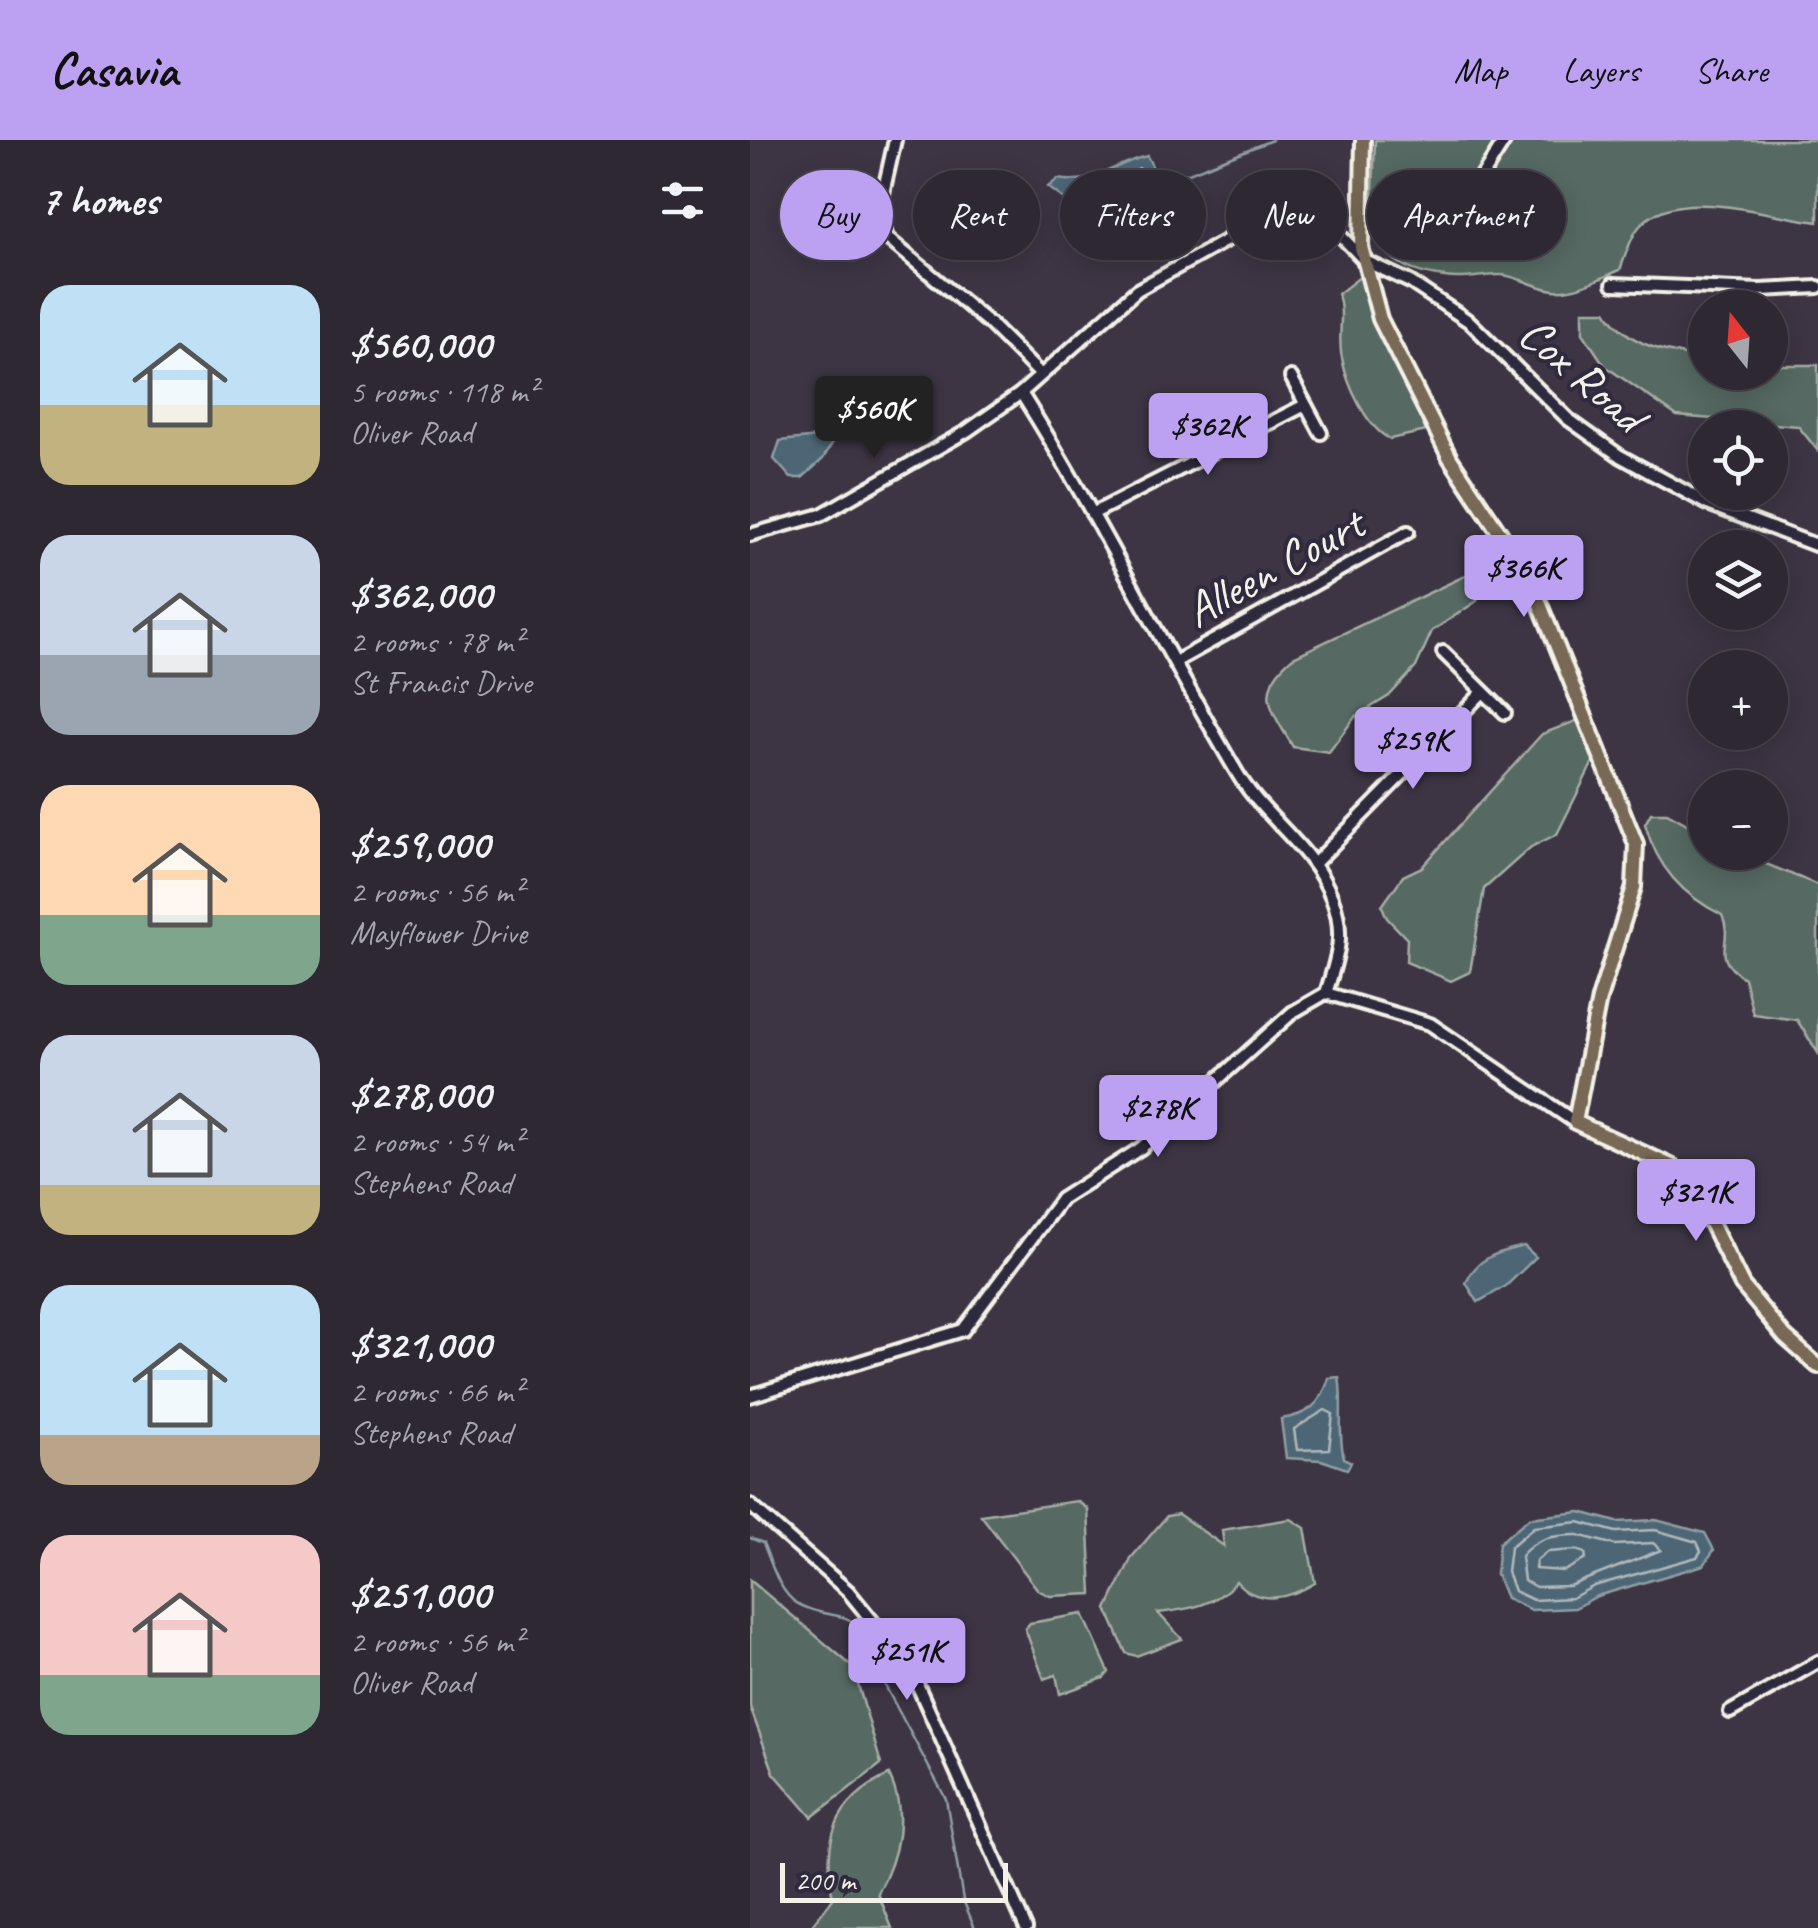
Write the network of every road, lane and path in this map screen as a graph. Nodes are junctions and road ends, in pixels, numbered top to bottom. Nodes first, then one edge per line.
1 (895, 140) edge
2 (1363, 140) edge
3 (1505, 140) edge
4 (1486, 170) edge
5 (1365, 262) junction
6 (1612, 284) dead end
7 (1818, 287) edge
8 (1040, 374) junction
9 (1291, 377) dead end
10 (1021, 393) junction
11 (1305, 405) junction
12 (1321, 434) dead end
13 (1092, 514) junction
14 (1408, 532) dead end
15 (750, 535) edge
16 (1818, 546) edge
17 (1443, 652) dead end
18 (1175, 662) junction
19 (1483, 692) junction
20 (1505, 713) dead end
21 (1315, 863) junction
22 (1326, 993) junction
23 (1574, 1122) junction
24 (1818, 1366) edge
25 (750, 1396) edge
26 (750, 1505) edge
27 (1818, 1662) edge
28 (1730, 1712) dead end
29 (1026, 1928) edge

1 - 8 street
2 - 5 main road
3 - 4 street
5 - 8 street
5 - 16 street, Cox Road
5 - 23 main road
6 - 7 street
8 - 10 street
9 - 11 street
10 - 13 street
10 - 15 street
11 - 12 street
11 - 13 street
13 - 18 street
14 - 18 street, Alleen Court
17 - 19 street
18 - 21 street
19 - 20 street
19 - 21 street
21 - 22 street
22 - 23 street
22 - 25 street
23 - 24 main road
26 - 29 street
27 - 28 street

